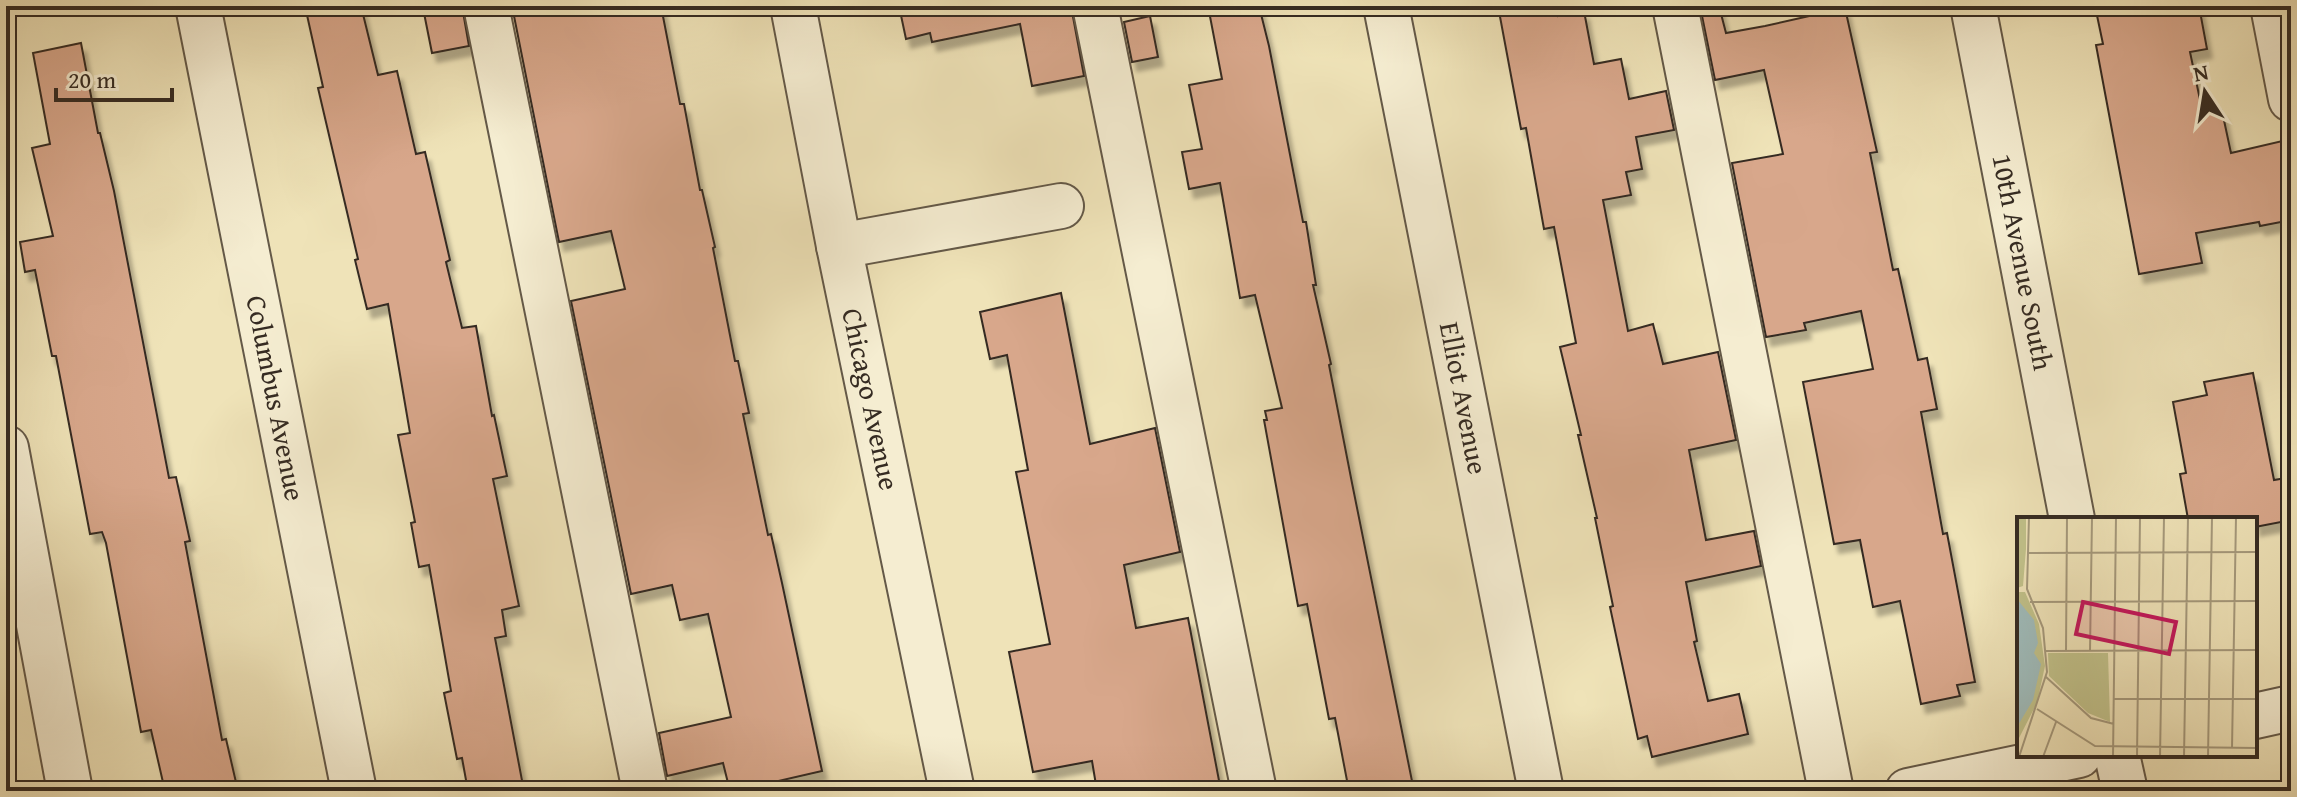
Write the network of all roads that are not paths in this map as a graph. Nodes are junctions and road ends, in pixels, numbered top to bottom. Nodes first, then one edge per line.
1 (198, 6) edge
2 (486, 6) edge
3 (793, 6) edge
4 (1095, 6) edge
5 (1386, 6) edge
6 (1675, 6) edge
7 (1973, 6) edge
8 (2273, 6) edge
9 (2291, 99) edge
10 (1061, 206) dead end
11 (839, 246) junction
12 (6, 448) edge
13 (2072, 517) edge
14 (2291, 708) edge
15 (2257, 716) edge
16 (2070, 757) edge
17 (2117, 757) edge
18 (70, 791) edge
19 (354, 791) edge
20 (645, 791) edge
21 (952, 791) edge
22 (1254, 791) edge
23 (1541, 791) edge
24 (1831, 791) edge
25 (1908, 791) edge
26 (2125, 791) edge

1 - 19 street, Columbus Avenue
2 - 20 street
3 - 11 street, Chicago Avenue
4 - 22 street
5 - 23 street, Elliot Avenue
6 - 24 street
7 - 13 street, 10th Avenue South
8 - 9 street
10 - 11 street
11 - 21 street, Chicago Avenue
12 - 18 street
14 - 15 street
16 - 25 street
17 - 26 street

